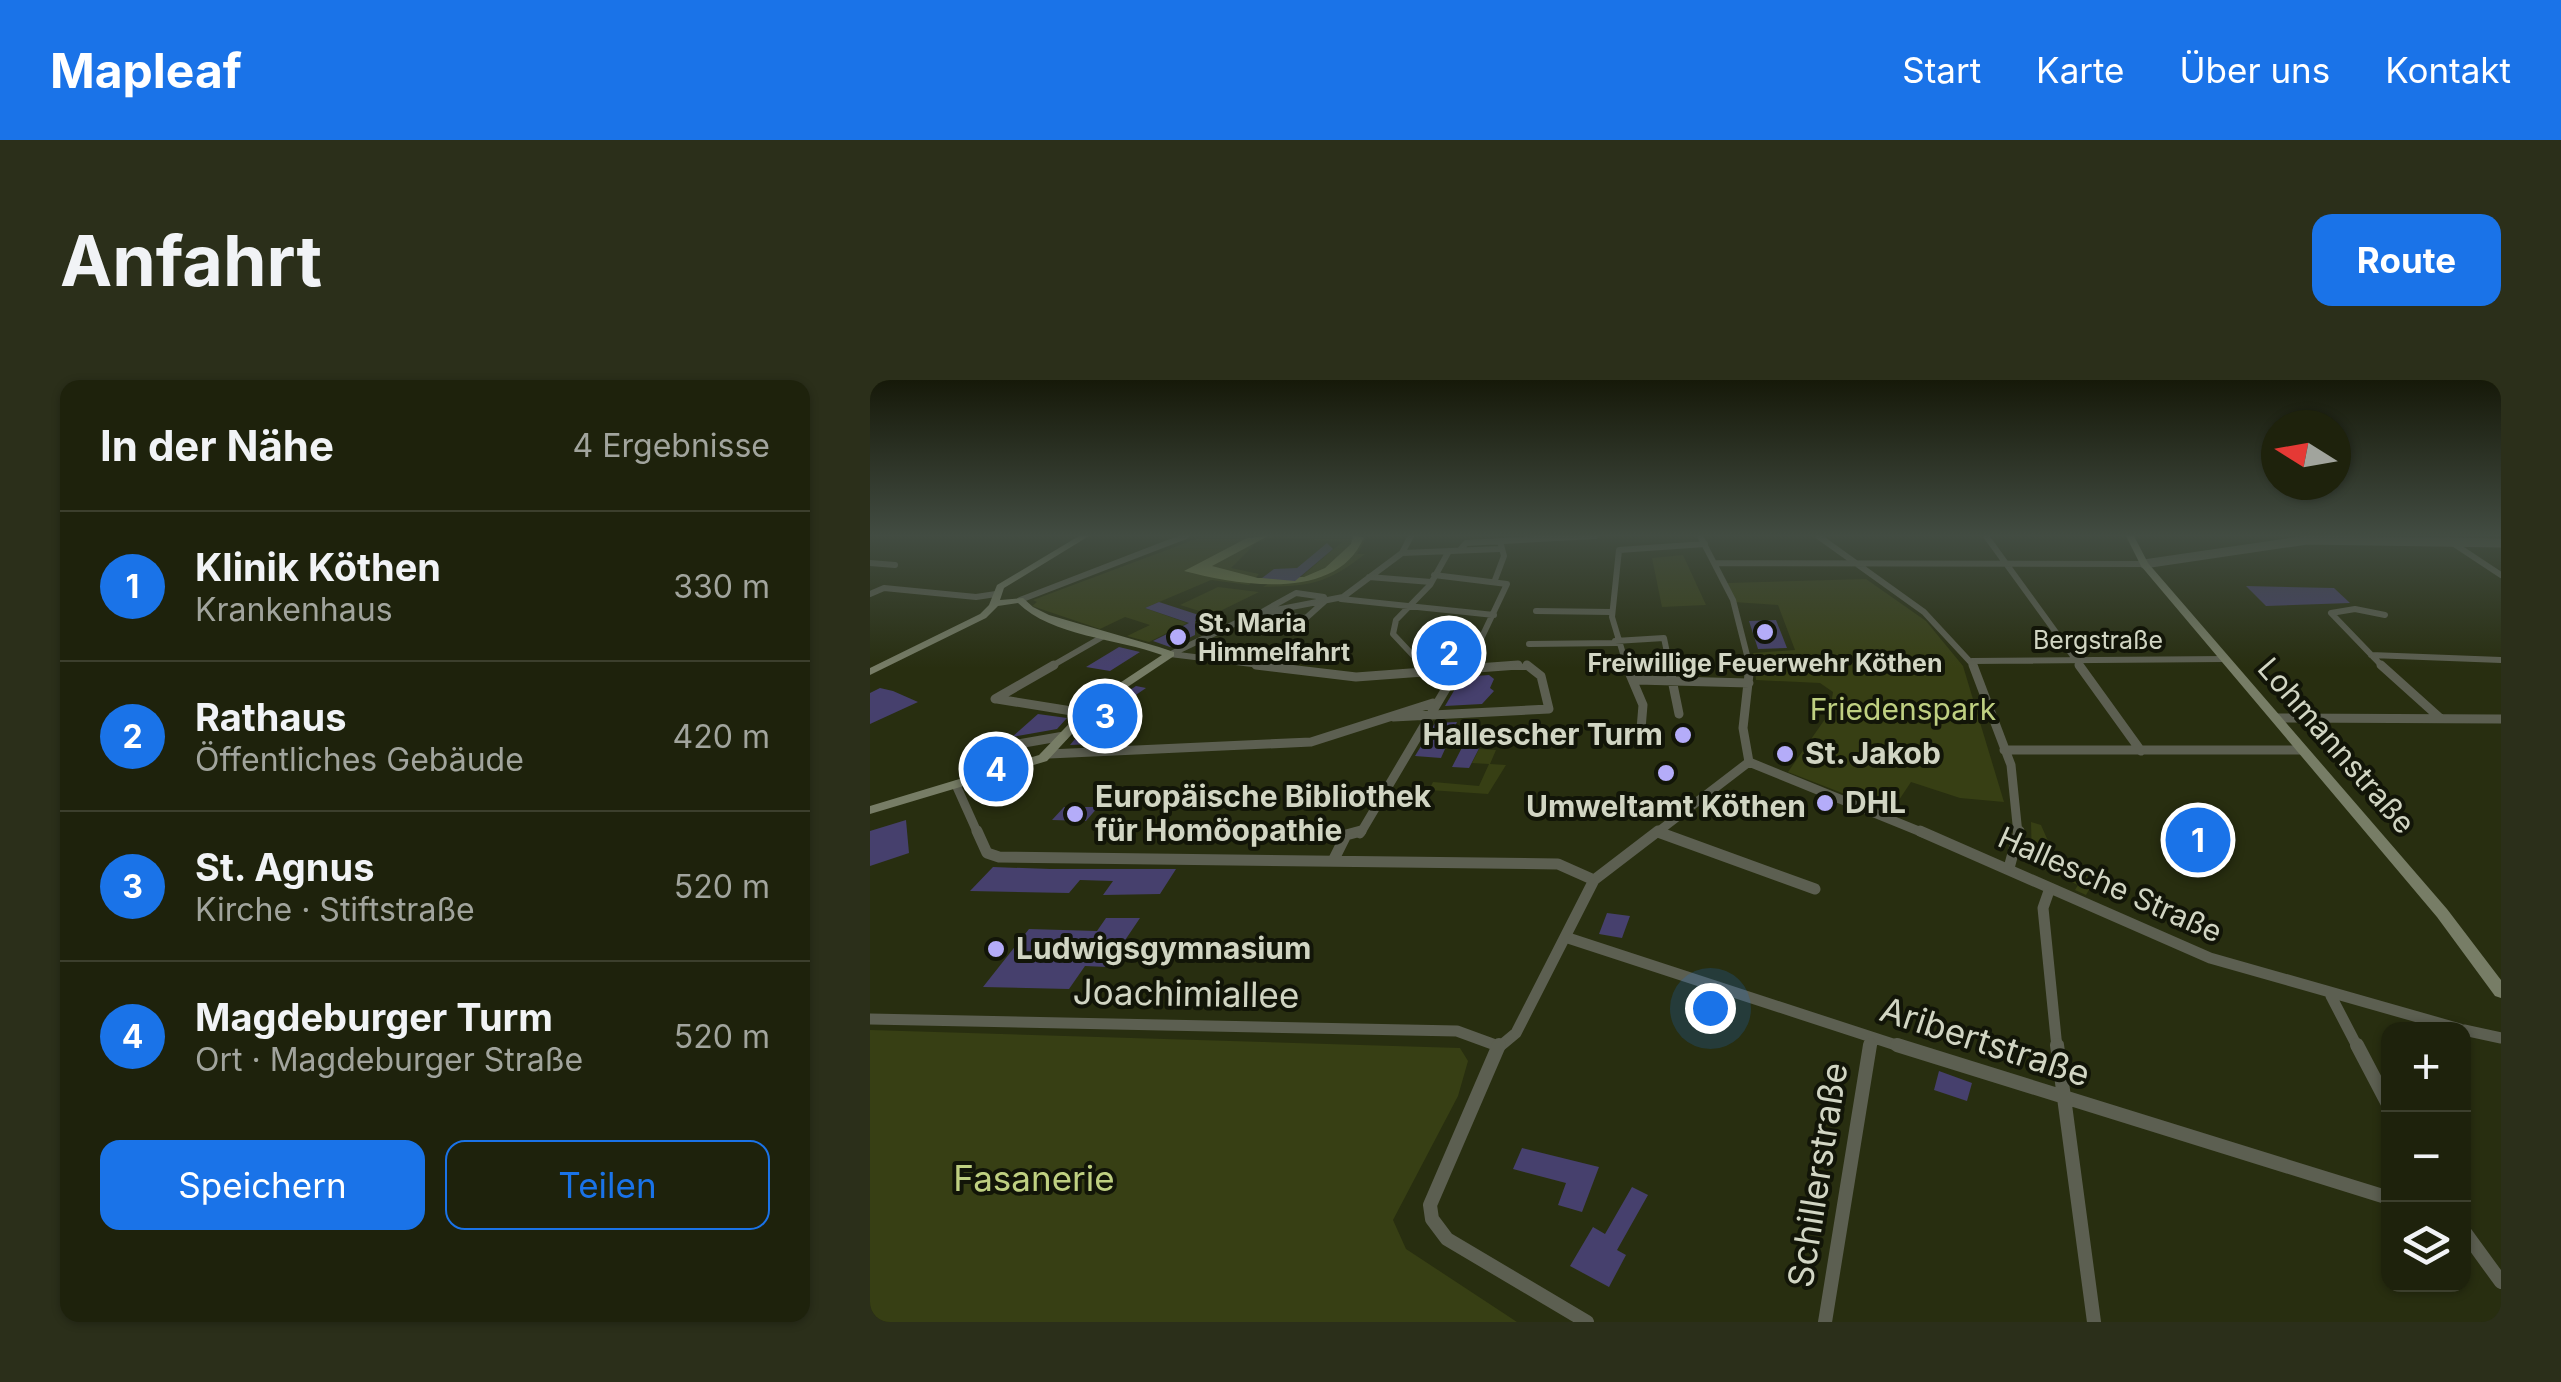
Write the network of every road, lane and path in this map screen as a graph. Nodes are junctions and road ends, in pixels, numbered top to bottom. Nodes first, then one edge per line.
1 (1011, 580) edge
2 (1072, 580) edge
3 (1364, 580) edge
4 (1432, 580) edge
5 (1495, 580) edge
6 (1615, 580) edge
7 (1722, 580) edge
8 (1880, 580) edge
9 (2019, 580) edge
10 (2158, 580) edge
11 (870, 594) edge
12 (1337, 598) junction
13 (1020, 600) junction
14 (1325, 600) junction
15 (994, 601) junction
16 (1408, 607) junction
17 (1536, 611) dead end
18 (1262, 612) junction
19 (1611, 612) junction
20 (1494, 615) junction
21 (2385, 615) dead end
22 (1104, 636) junction
23 (1616, 642) junction
24 (1529, 644) dead end
25 (1170, 654) junction
26 (2370, 655) junction
27 (2225, 659) junction
28 (1972, 660) junction
29 (2076, 660) junction
30 (2501, 660) edge
31 (1456, 669) junction
32 (870, 672) edge
33 (1428, 672) junction
34 (1674, 679) junction
35 (1636, 680) junction
36 (1750, 683) junction
37 (1432, 708) junction
38 (1084, 713) junction
39 (1679, 714) dead end
40 (2276, 718) junction
41 (2441, 718) junction
42 (2501, 719) edge
43 (1641, 729) dead end
44 (1064, 736) junction
45 (2004, 750) junction
46 (2303, 750) junction
47 (2140, 751) junction
48 (972, 752) dead end
49 (1048, 754) junction
50 (1749, 762) junction
51 (956, 785) junction
52 (914, 797) joint
53 (870, 810) edge
54 (1658, 832) junction
55 (1332, 861) junction
56 (2009, 868) junction
57 (1594, 880) junction
58 (2050, 888) junction
59 (1815, 889) dead end
60 (1564, 936) junction
61 (2501, 992) edge
62 (2331, 996) junction
63 (870, 1018) edge
64 (2431, 1022) edge
65 (2471, 1032) edge
66 (1871, 1037) junction
67 (2501, 1038) edge
68 (1498, 1046) junction
69 (2381, 1092) edge
70 (2062, 1099) junction
71 (2381, 1196) edge
72 (2471, 1241) edge
73 (2501, 1282) edge
74 (1587, 1322) edge
75 (1825, 1322) edge
76 (2094, 1322) edge

1 - 15 main road
2 - 13 street
3 - 12 street
4 - 16 street
5 - 20 street
6 - 19 street
7 - 36 street
8 - 28 street
9 - 29 street
10 - 27 main road, Lohmannstraße
11 - 15 street
12 - 14 street
12 - 16 street
13 - 15 main road
13 - 22 main road
14 - 18 street
14 - 18 street
15 - 32 main road
16 - 20 street
16 - 33 street
17 - 19 street
18 - 25 street
19 - 23 street
20 - 31 street
21 - 26 street
22 - 25 main road
22 - 38 street
23 - 24 street
23 - 34 street
23 - 35 street
25 - 33 street
25 - 38 main road
26 - 30 street
26 - 41 street
27 - 29 street, Bergstraße
27 - 40 main road, Lohmannstraße
28 - 29 street, Bergstraße
28 - 45 street
29 - 47 street
31 - 33 street
31 - 37 street
31 - 37 street
34 - 35 street
34 - 36 street
34 - 39 street
35 - 43 street
36 - 50 street
37 - 49 street
37 - 55 street
38 - 44 main road
40 - 41 street
40 - 46 main road, Lohmannstraße
41 - 42 street
44 - 48 street
44 - 49 main road
45 - 47 street
45 - 56 street
46 - 47 street
46 - 61 main road, Lohmannstraße
49 - 51 main road
50 - 54 street
50 - 56 street, Hallesche Straße
51 - 52 main road
51 - 55 street
52 - 53 main road
54 - 57 street
54 - 59 street
55 - 57 street
56 - 58 street, Hallesche Straße
57 - 60 street
58 - 62 street, Hallesche Straße
58 - 70 street
60 - 66 street, Aribertstraße
60 - 68 street
62 - 64 street, Hallesche Straße
62 - 69 street
63 - 68 street, Joachimiallee
65 - 67 street, Hallesche Straße
66 - 70 street, Aribertstraße
66 - 75 street, Schillerstraße
68 - 74 street
70 - 71 street, Aribertstraße
70 - 76 street
72 - 73 street

